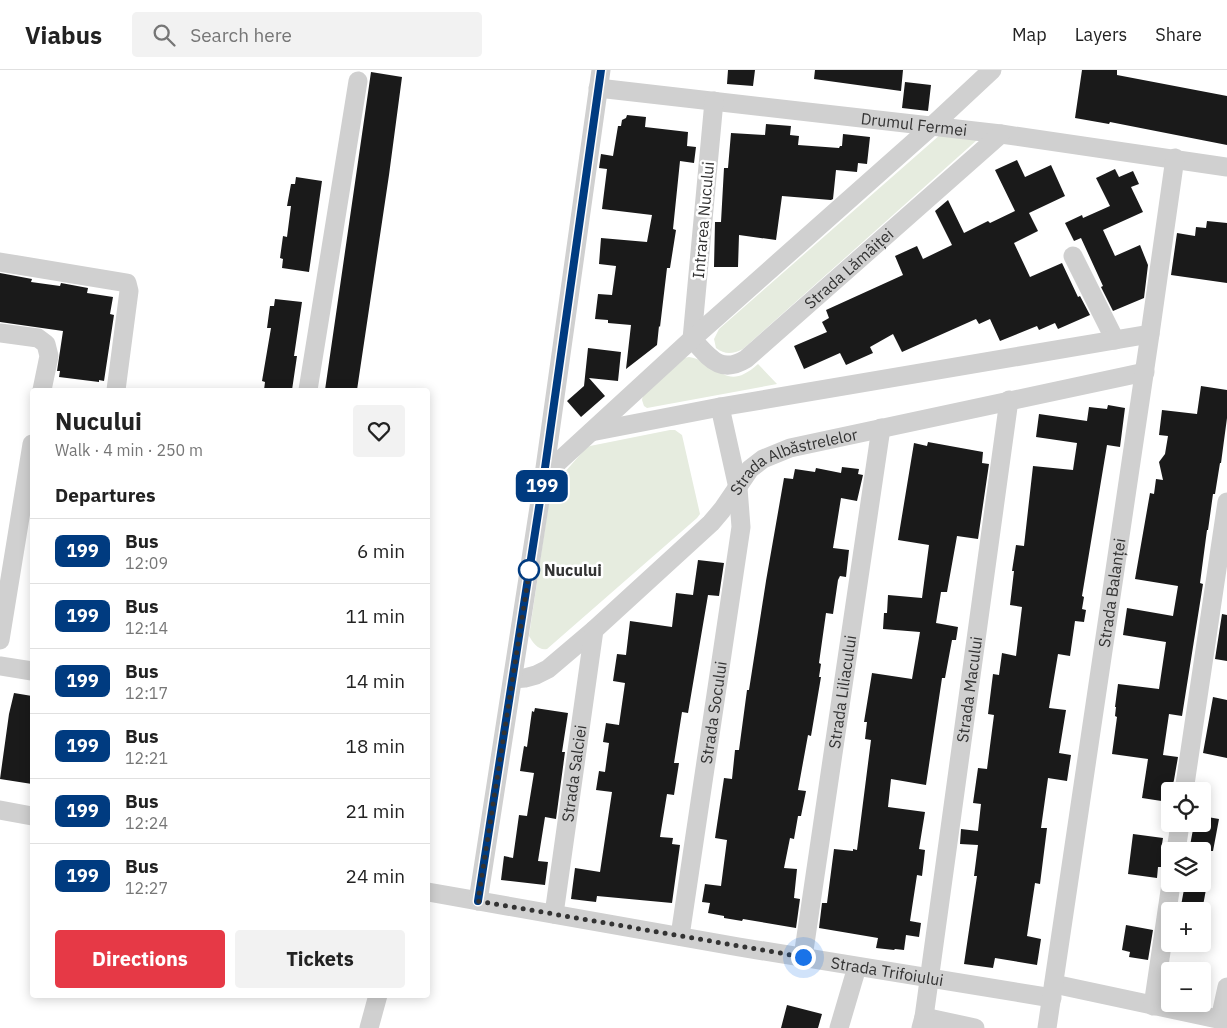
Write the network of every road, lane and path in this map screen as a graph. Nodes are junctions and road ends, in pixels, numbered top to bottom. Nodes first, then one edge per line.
1 (992, 70) edge
2 (600, 79) edge
3 (358, 81) dead end
4 (714, 101) junction
5 (932, 126) junction
6 (1001, 134) junction
7 (1175, 158) junction
8 (1227, 167) edge
9 (1073, 256) dead end
10 (0, 262) edge
11 (0, 333) edge
12 (1150, 334) junction
13 (692, 339) junction
14 (1114, 340) junction
15 (1145, 372) junction
16 (42, 388) edge
17 (116, 388) edge
18 (308, 388) edge
19 (1010, 400) junction
20 (720, 407) junction
21 (881, 428) junction
22 (591, 432) junction
23 (30, 456) edge
24 (544, 475) junction
25 (738, 488) junction
26 (1227, 502) edge
27 (594, 630) junction
28 (0, 640) edge
29 (0, 666) edge
30 (30, 671) edge
31 (513, 679) junction
32 (1185, 782) edge
33 (0, 810) edge
34 (30, 816) edge
35 (430, 892) edge
36 (1170, 892) edge
37 (478, 901) junction
38 (554, 914) junction
39 (680, 936) junction
40 (803, 957) junction
41 (857, 966) junction
42 (928, 979) junction
43 (1227, 987) edge
44 (1053, 991) junction
45 (377, 998) edge
46 (1153, 1006) junction
47 (1224, 1020) edge
48 (923, 1022) edge
49 (369, 1028) edge
50 (839, 1028) edge
51 (975, 1028) edge
52 (1047, 1028) edge

1 - 5 street
2 - 4 street, Drumul Fermei
2 - 24 street
3 - 18 street
4 - 5 street, Drumul Fermei
4 - 13 street, Intrarea Nucului
5 - 6 street, Drumul Fermei
5 - 13 street
6 - 7 street, Drumul Fermei
6 - 13 street, Strada Lămâiței
7 - 8 street, Drumul Fermei
7 - 12 street, Strada Balanței
9 - 14 street
10 - 17 street
11 - 16 street
12 - 14 street
12 - 15 street, Strada Balanței
13 - 22 street
14 - 20 street
15 - 19 street, Strada Albăstrelelor
15 - 44 street, Strada Balanței
19 - 21 street, Strada Albăstrelelor
19 - 42 street, Strada Macului
20 - 22 street
20 - 25 street, Strada Socului
21 - 25 street, Strada Albăstrelelor
21 - 40 street, Strada Liliacului
22 - 24 street
23 - 28 street
24 - 31 street
25 - 27 street, Strada Albăstrelelor
25 - 39 street, Strada Socului
26 - 32 street
27 - 31 street, Strada Albăstrelelor
27 - 38 street, Strada Salciei
29 - 30 street
31 - 37 street
33 - 34 street
35 - 37 street, Strada Trifoiului
36 - 46 street
37 - 38 street, Strada Trifoiului
38 - 39 street, Strada Trifoiului
39 - 40 street, Strada Trifoiului
40 - 41 street, Strada Trifoiului
41 - 42 street, Strada Trifoiului
41 - 50 street
42 - 44 street, Strada Trifoiului
42 - 48 street, Strada Macului
43 - 47 street
44 - 46 street, Strada Trifoiului
44 - 52 street, Strada Balanței
45 - 49 street
46 - 47 street, Strada Trifoiului
48 - 51 street

